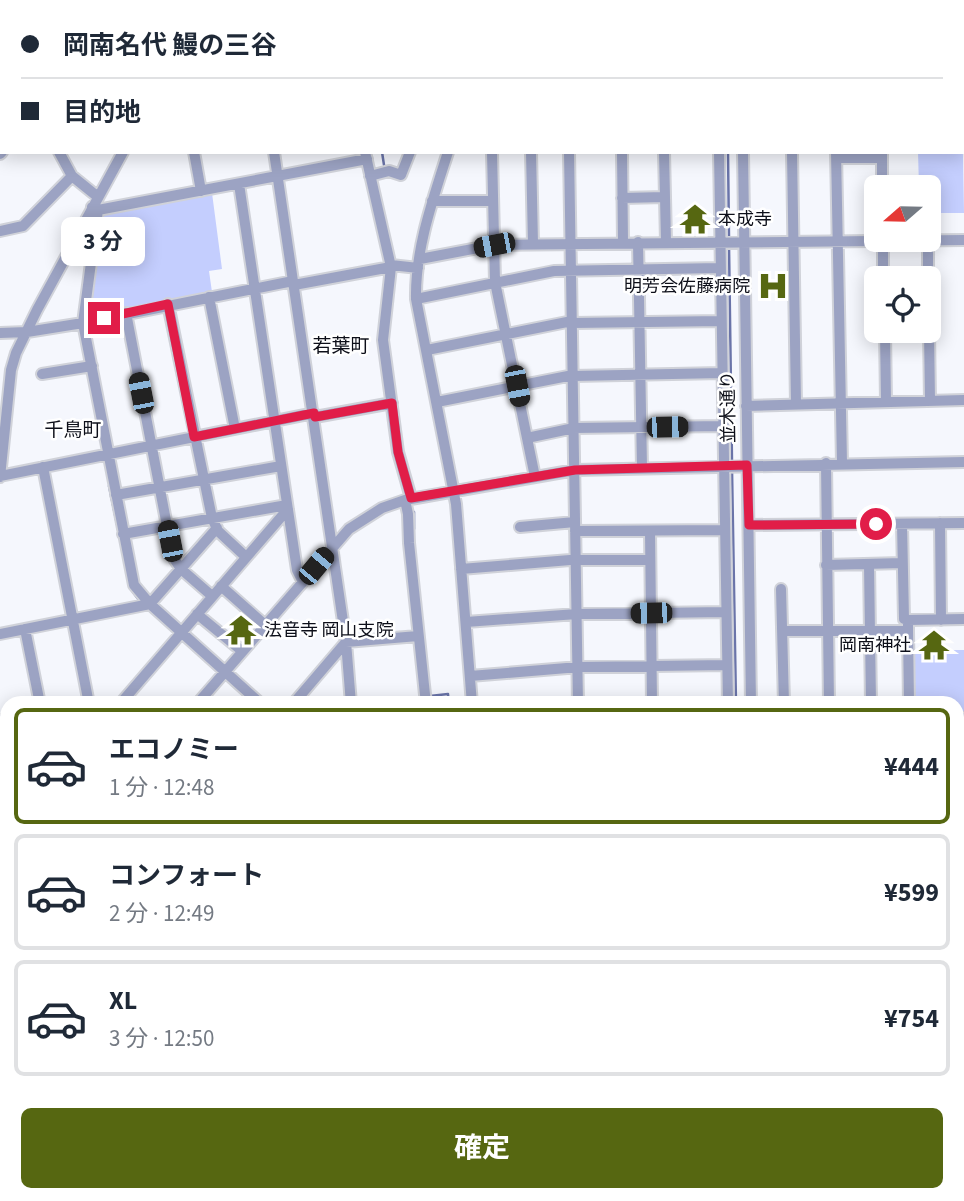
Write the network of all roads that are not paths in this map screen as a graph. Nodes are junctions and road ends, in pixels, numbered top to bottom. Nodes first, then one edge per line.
1 (60, 154) edge
2 (122, 154) edge
3 (194, 154) edge
4 (274, 154) edge
5 (409, 154) edge
6 (447, 154) edge
7 (492, 154) edge
8 (531, 154) edge
9 (569, 154) edge
10 (622, 154) edge
11 (664, 154) edge
12 (719, 154) edge
13 (743, 154) edge
14 (792, 154) edge
15 (836, 155) edge
16 (882, 155) edge
17 (366, 156) edge
18 (882, 175) edge
19 (72, 176) junction
20 (370, 176) junction
21 (278, 177) junction
22 (239, 184) junction
23 (201, 191) junction
24 (98, 197) junction
25 (665, 197) junction
26 (622, 198) junction
27 (432, 201) junction
28 (493, 201) junction
29 (95, 209) junction
30 (0, 231) edge
31 (942, 240) edge
32 (964, 240) edge
33 (864, 241) edge
34 (623, 242) junction
35 (638, 242) junction
36 (666, 242) junction
37 (731, 242) junction
38 (793, 242) junction
39 (837, 242) junction
40 (570, 243) junction
41 (533, 244) junction
42 (494, 245) junction
43 (419, 263) junction
44 (391, 266) junction
45 (720, 268) junction
46 (638, 269) junction
47 (571, 270) junction
48 (495, 282) junction
49 (294, 283) junction
50 (254, 288) junction
51 (209, 297) junction
52 (416, 299) junction
53 (168, 304) junction
54 (126, 313) junction
55 (721, 321) junction
56 (572, 322) junction
57 (639, 322) junction
58 (83, 323) junction
59 (0, 332) edge
60 (27, 332) junction
61 (506, 334) junction
62 (884, 343) edge
63 (929, 343) edge
64 (426, 350) junction
65 (89, 366) junction
66 (722, 373) junction
67 (42, 374) dead end
68 (640, 375) junction
69 (573, 376) junction
70 (517, 386) junction
71 (964, 400) edge
72 (930, 401) junction
73 (437, 402) junction
74 (886, 402) junction
75 (392, 403) junction
76 (841, 403) junction
77 (796, 404) junction
78 (746, 405) junction
79 (314, 415) junction
80 (275, 421) junction
81 (723, 426) junction
82 (574, 428) junction
83 (641, 428) junction
84 (235, 429) junction
85 (194, 437) junction
86 (527, 438) junction
87 (151, 446) junction
88 (109, 454) junction
89 (964, 462) edge
90 (826, 463) junction
91 (842, 463) junction
92 (734, 465) junction
93 (281, 466) junction
94 (43, 467) junction
95 (642, 468) junction
96 (575, 470) junction
97 (0, 476) edge
98 (535, 477) junction
99 (203, 480) junction
100 (160, 488) junction
101 (453, 490) junction
102 (116, 495) junction
103 (408, 499) junction
104 (287, 507) junction
105 (214, 523) junction
106 (940, 523) junction
107 (964, 523) edge
108 (825, 524) junction
109 (901, 524) junction
110 (749, 525) junction
111 (167, 526) junction
112 (575, 526) junction
113 (520, 527) dead end
114 (725, 530) junction
115 (649, 531) junction
116 (124, 534) junction
117 (333, 546) junction
118 (246, 557) junction
119 (650, 560) junction
120 (576, 561) junction
121 (902, 563) junction
122 (869, 564) junction
123 (826, 565) junction
124 (180, 569) junction
125 (461, 569) junction
126 (303, 582) junction
127 (220, 586) junction
128 (781, 589) dead end
129 (212, 596) junction
130 (150, 604) junction
131 (726, 612) junction
132 (651, 613) junction
133 (197, 614) junction
134 (578, 614) junction
135 (964, 619) edge
136 (72, 620) junction
137 (941, 620) junction
138 (466, 622) junction
139 (265, 625) junction
140 (908, 625) junction
141 (25, 629) junction
142 (828, 630) junction
143 (182, 631) junction
144 (782, 631) junction
145 (870, 631) junction
146 (0, 634) edge
147 (418, 636) junction
148 (346, 642) junction
149 (242, 651) junction
150 (727, 665) junction
151 (652, 666) junction
152 (579, 667) junction
153 (225, 671) junction
154 (470, 676) junction
155 (38, 696) edge
156 (87, 696) edge
157 (127, 696) edge
158 (204, 696) edge
159 (252, 696) edge
160 (300, 696) edge
161 (350, 696) edge
162 (425, 696) edge
163 (471, 696) edge
164 (578, 696) edge
165 (652, 696) edge
166 (727, 696) edge
167 (751, 696) edge
168 (784, 696) edge
169 (829, 696) edge
170 (871, 696) edge
171 (909, 696) edge

1 - 19 street
2 - 24 street
3 - 23 street
4 - 21 street
5 - 20 street
6 - 27 street
7 - 28 street
8 - 41 street
9 - 40 street
10 - 26 street
11 - 25 street
12 - 37 street
13 - 37 street, 並木通り
14 - 38 street
15 - 16 street
15 - 39 street
16 - 18 street
17 - 20 street
17 - 21 street
19 - 24 street
19 - 30 street
20 - 44 street
21 - 22 street
21 - 49 street
22 - 23 street
22 - 50 street
23 - 29 street
24 - 29 street
25 - 26 street
25 - 36 street
26 - 34 street
27 - 28 street
27 - 43 street
28 - 42 street
29 - 58 street
29 - 60 street
31 - 32 street
33 - 39 street
34 - 35 street
34 - 40 street
35 - 36 street
35 - 46 street
36 - 37 street
37 - 38 street
37 - 45 street
37 - 78 street, 並木通り
38 - 39 street
38 - 77 street
39 - 76 street
40 - 41 street
40 - 47 street
41 - 42 street
42 - 43 street
42 - 48 street
43 - 44 street
43 - 52 street
44 - 49 street
44 - 75 street
45 - 46 street
45 - 55 street
46 - 47 street
46 - 57 street
47 - 48 street
47 - 56 street
48 - 52 street
48 - 61 street
49 - 50 street
49 - 79 street
50 - 51 street
50 - 80 street
51 - 53 street
51 - 84 street
52 - 64 street
53 - 54 street
53 - 85 street
54 - 58 street
54 - 87 street
55 - 57 street
55 - 66 street
56 - 57 street
56 - 61 street
56 - 69 street
57 - 68 street
58 - 60 street
58 - 65 street
59 - 60 street
60 - 97 street
61 - 64 street
61 - 70 street
62 - 74 street
63 - 72 street
64 - 73 street
65 - 67 street
65 - 88 street
66 - 68 street
66 - 81 street
68 - 69 street
68 - 83 street
69 - 70 street
69 - 82 street
70 - 73 street
70 - 86 street
71 - 72 street
72 - 74 street
73 - 101 street
74 - 76 street
75 - 79 street
75 - 103 street
76 - 77 street
76 - 91 street
77 - 78 street
78 - 92 street, 並木通り
79 - 80 street
79 - 117 street
80 - 84 street
80 - 93 street
81 - 83 street
81 - 92 street
82 - 83 street
82 - 86 street
82 - 96 street
83 - 95 street
84 - 85 street
85 - 87 street
85 - 99 street
86 - 98 street
87 - 88 street
87 - 100 street
88 - 94 street
88 - 102 street
89 - 91 street
90 - 91 street
90 - 92 street
90 - 108 street
92 - 95 street
92 - 110 street, 並木通り
92 - 114 street
93 - 99 street
93 - 104 street
94 - 97 street
94 - 136 street
95 - 96 street
96 - 98 street
96 - 112 street
98 - 101 street
99 - 100 street
99 - 105 street
100 - 102 street
100 - 111 street
101 - 103 street
101 - 125 street
102 - 116 street
103 - 117 street
103 - 147 street
104 - 105 street
104 - 118 street
104 - 126 street
105 - 111 street
105 - 118 street
105 - 124 street
106 - 107 street
106 - 109 street
106 - 137 street
108 - 109 street
108 - 110 street
108 - 123 street
109 - 121 street
110 - 167 street, 並木通り
111 - 116 street
111 - 124 street
112 - 113 street
112 - 115 street
112 - 120 street
114 - 115 street
114 - 131 street
115 - 119 street
116 - 130 street
117 - 126 street
117 - 148 street
118 - 127 street
119 - 120 street
119 - 132 street
120 - 125 street
120 - 134 street
121 - 122 street
121 - 140 street
122 - 123 street
122 - 145 street
123 - 142 street
124 - 129 street
124 - 130 street
125 - 138 street
126 - 139 street
127 - 129 street
127 - 139 street
128 - 144 street
129 - 133 street
130 - 136 street
130 - 143 street
131 - 132 street
131 - 150 street
132 - 134 street
132 - 151 street
133 - 143 street
133 - 149 street
134 - 138 street
134 - 152 street
135 - 137 street
136 - 141 street
136 - 156 street
137 - 140 street
138 - 154 street
139 - 149 street
140 - 145 street
140 - 171 street
141 - 146 street
141 - 155 street
142 - 144 street
142 - 145 street
142 - 169 street
143 - 153 street
143 - 157 street
144 - 168 street
145 - 170 street
147 - 148 street
147 - 162 street
148 - 160 street
148 - 161 street
149 - 153 street
150 - 151 street
150 - 166 street
151 - 152 street
151 - 165 street
152 - 154 street
152 - 164 street
153 - 158 street
153 - 159 street
154 - 163 street

